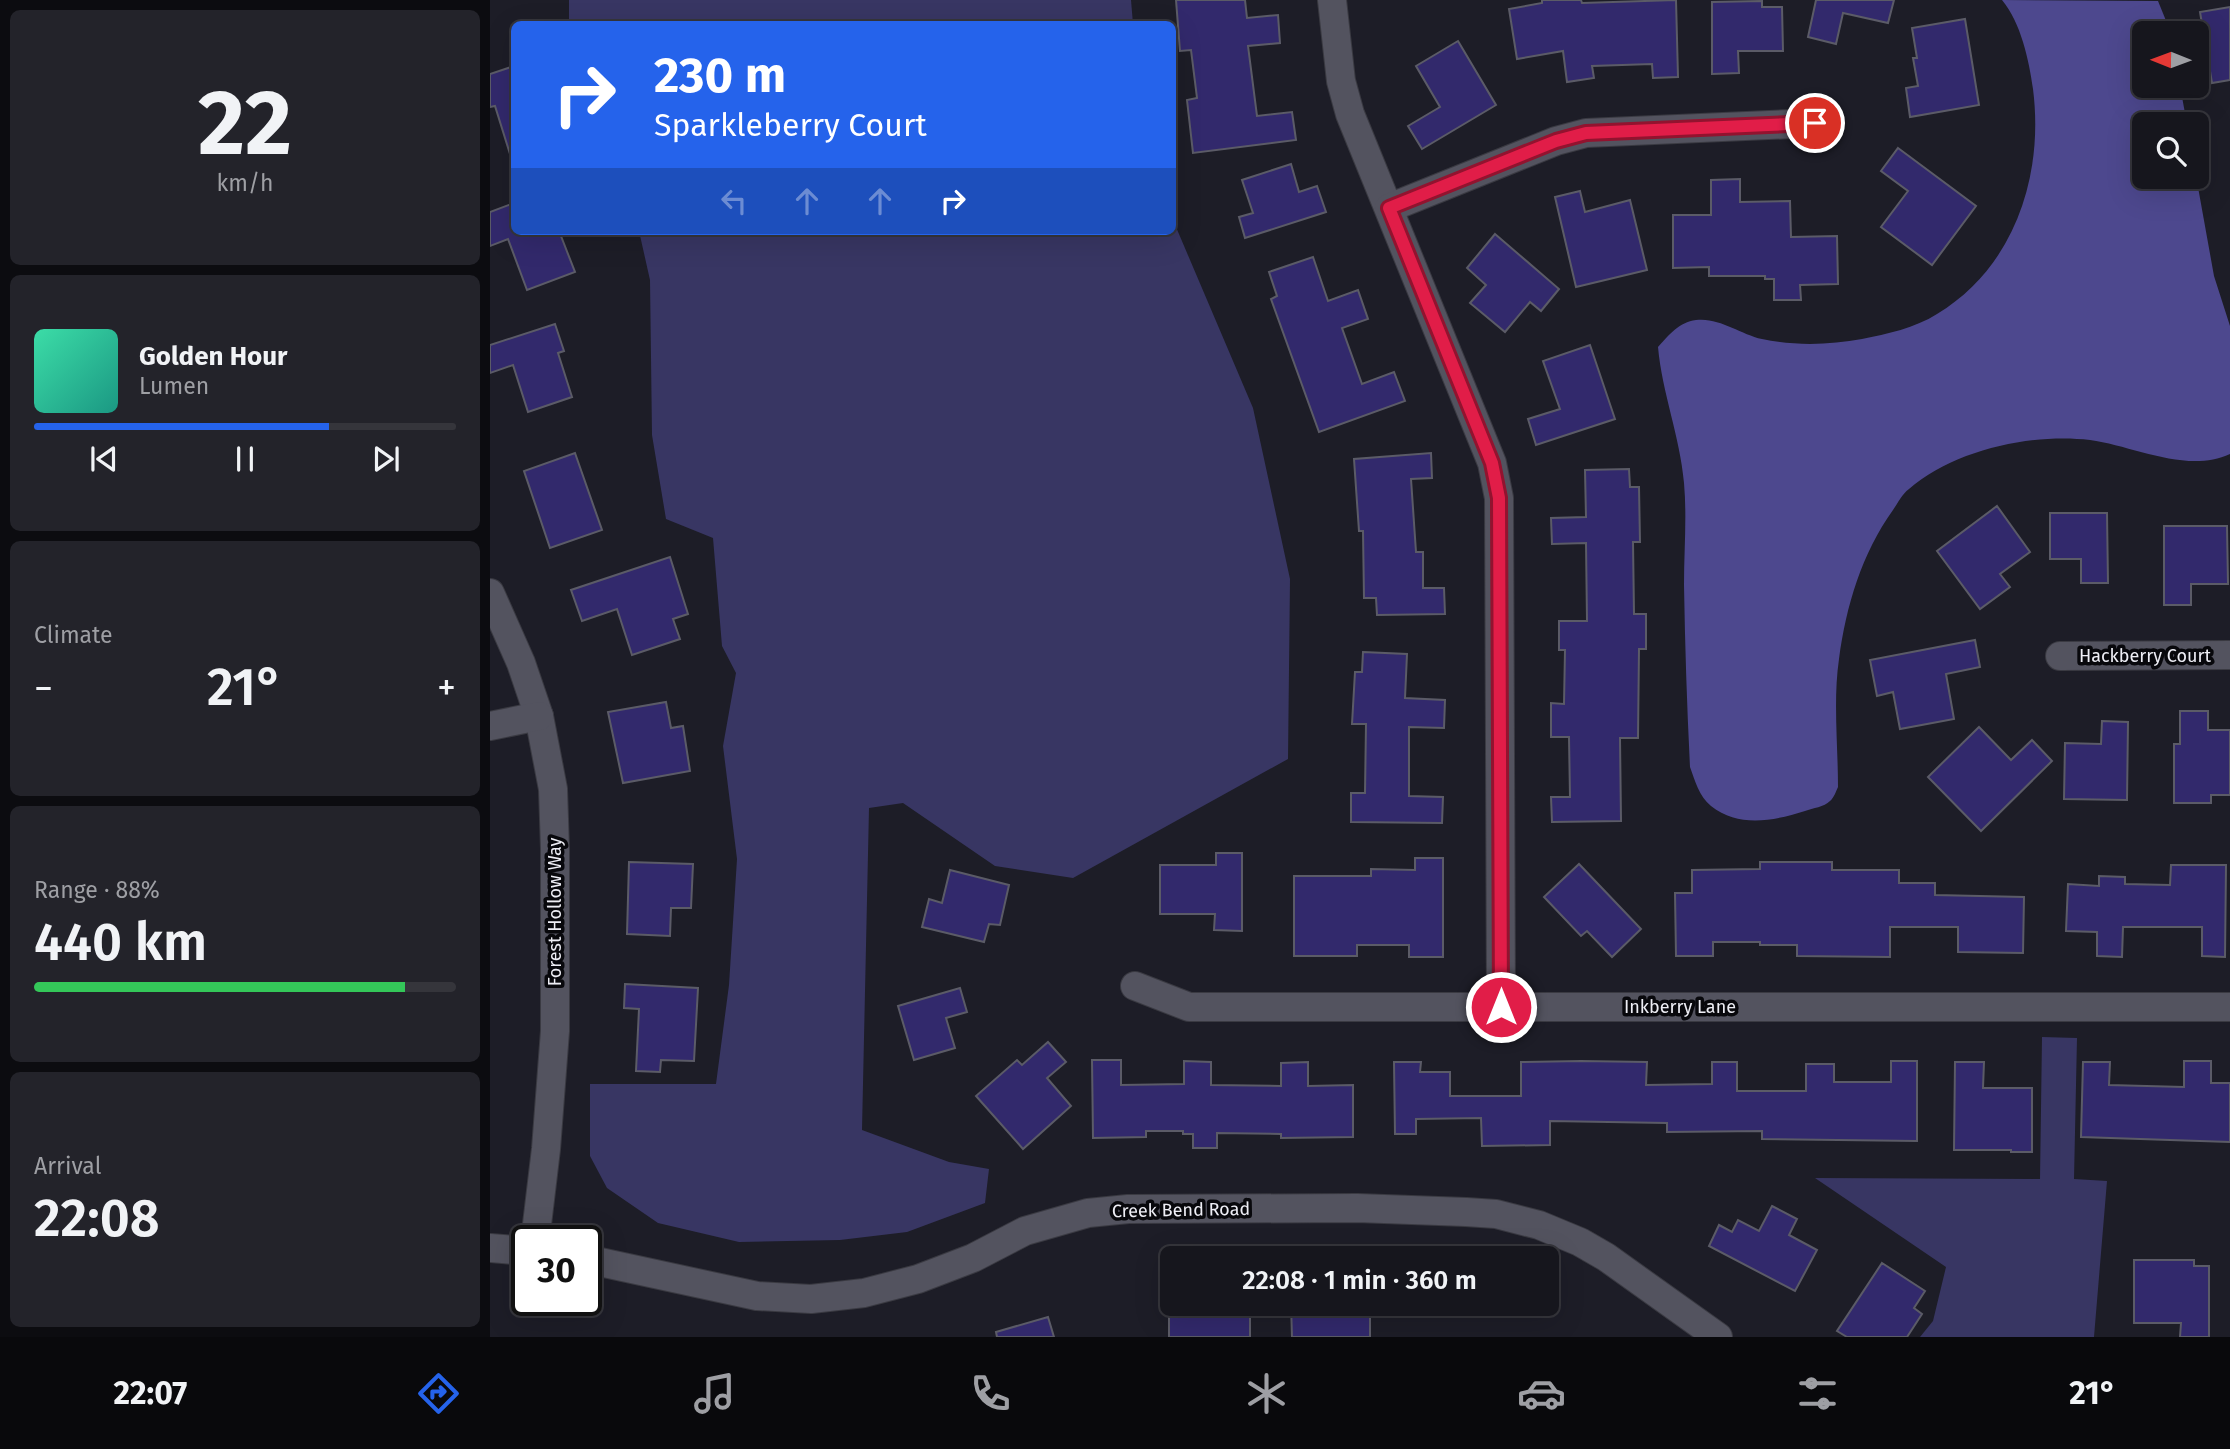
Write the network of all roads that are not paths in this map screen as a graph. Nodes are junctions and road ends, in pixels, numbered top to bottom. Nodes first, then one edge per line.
1 (1332, 0) edge
2 (1815, 123) dead end
3 (1389, 208) junction
4 (490, 593) edge
5 (2230, 655) edge
6 (2060, 656) dead end
7 (539, 716) junction
8 (490, 726) edge
9 (1135, 986) dead end
10 (1501, 1007) junction
11 (2230, 1007) edge
12 (537, 1225) edge
13 (490, 1248) edge
14 (511, 1250) edge
15 (602, 1262) edge
16 (1718, 1337) edge

1 - 3 street
2 - 3 street
3 - 10 street
4 - 7 street, Forest Hollow Way
5 - 6 street, Hackberry Court
7 - 8 street
7 - 12 street, Forest Hollow Way
9 - 10 street, Inkberry Lane
10 - 11 street, Inkberry Lane
13 - 14 street
15 - 16 street, Creek Bend Road

